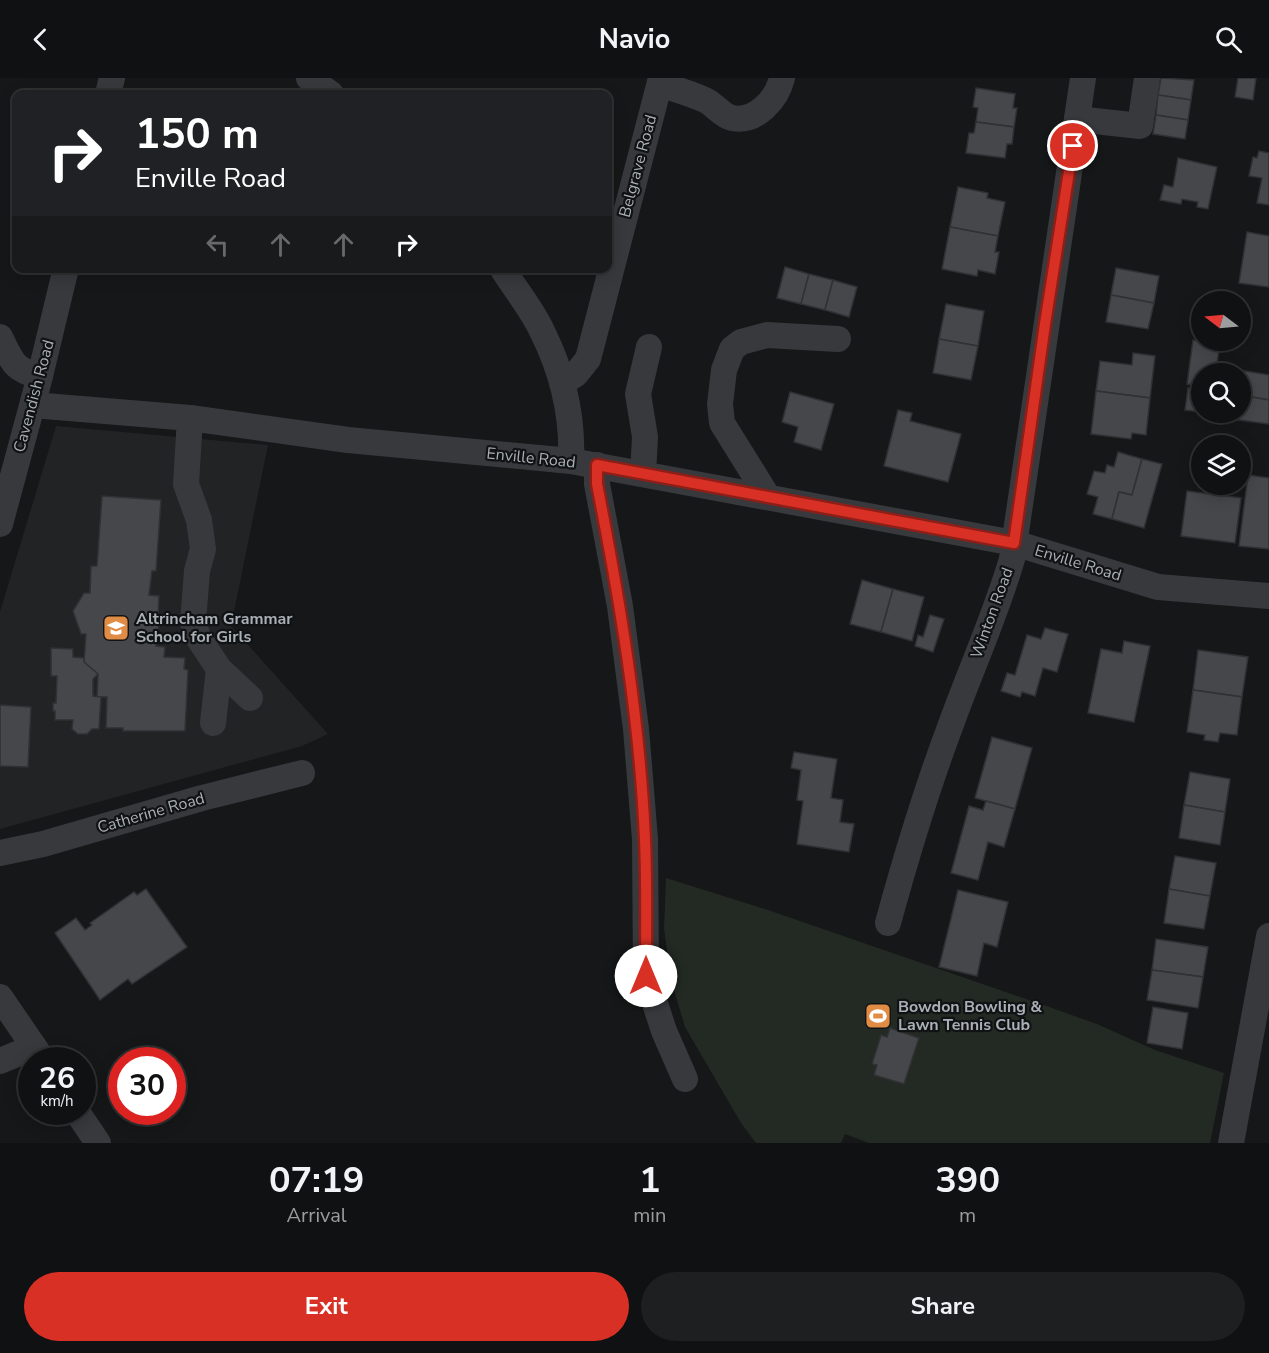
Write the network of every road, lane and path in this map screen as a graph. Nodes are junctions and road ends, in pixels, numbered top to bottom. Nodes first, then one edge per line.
1 (309, 78) edge
2 (782, 78) edge
3 (1083, 78) edge
4 (1147, 78) edge
5 (660, 81) edge
6 (326, 90) edge
7 (1077, 119) junction
8 (612, 266) edge
9 (65, 273) edge
10 (505, 273) edge
11 (610, 273) edge
12 (0, 337) edge
13 (838, 339) dead end
14 (649, 347) dead end
15 (40, 376) junction
16 (562, 383) junction
17 (33, 405) junction
18 (190, 418) junction
19 (571, 461) junction
20 (597, 465) junction
21 (643, 474) junction
22 (768, 497) junction
23 (0, 524) edge
24 (1014, 543) junction
25 (1269, 596) edge
26 (219, 669) junction
27 (250, 698) dead end
28 (213, 723) dead end
29 (302, 773) dead end
30 (0, 853) edge
31 (888, 923) dead end
32 (1269, 936) edge
33 (0, 997) edge
34 (33, 1047) edge
35 (18, 1058) edge
36 (0, 1061) edge
37 (685, 1079) dead end
38 (86, 1125) edge
39 (99, 1143) edge
40 (1231, 1143) edge

1 - 6 street
2 - 5 street
3 - 7 street, Winton Road
4 - 7 street
5 - 8 street, Belgrave Road
7 - 24 street, Winton Road
9 - 15 street, Cavendish Road
10 - 16 street
11 - 16 street, Belgrave Road
12 - 15 street
13 - 22 street
14 - 21 street
15 - 17 street, Cavendish Road
16 - 19 street
17 - 18 street, Enville Road
17 - 23 street, Cavendish Road
18 - 19 street, Enville Road
18 - 26 street
19 - 20 street, Enville Road
20 - 21 street, Enville Road
20 - 37 street
21 - 22 street, Enville Road
22 - 24 street, Enville Road
24 - 25 street, Enville Road
24 - 31 street, Winton Road
26 - 27 street
26 - 28 street
29 - 30 street, Catherine Road
32 - 40 street
33 - 34 street
35 - 36 street
38 - 39 street

